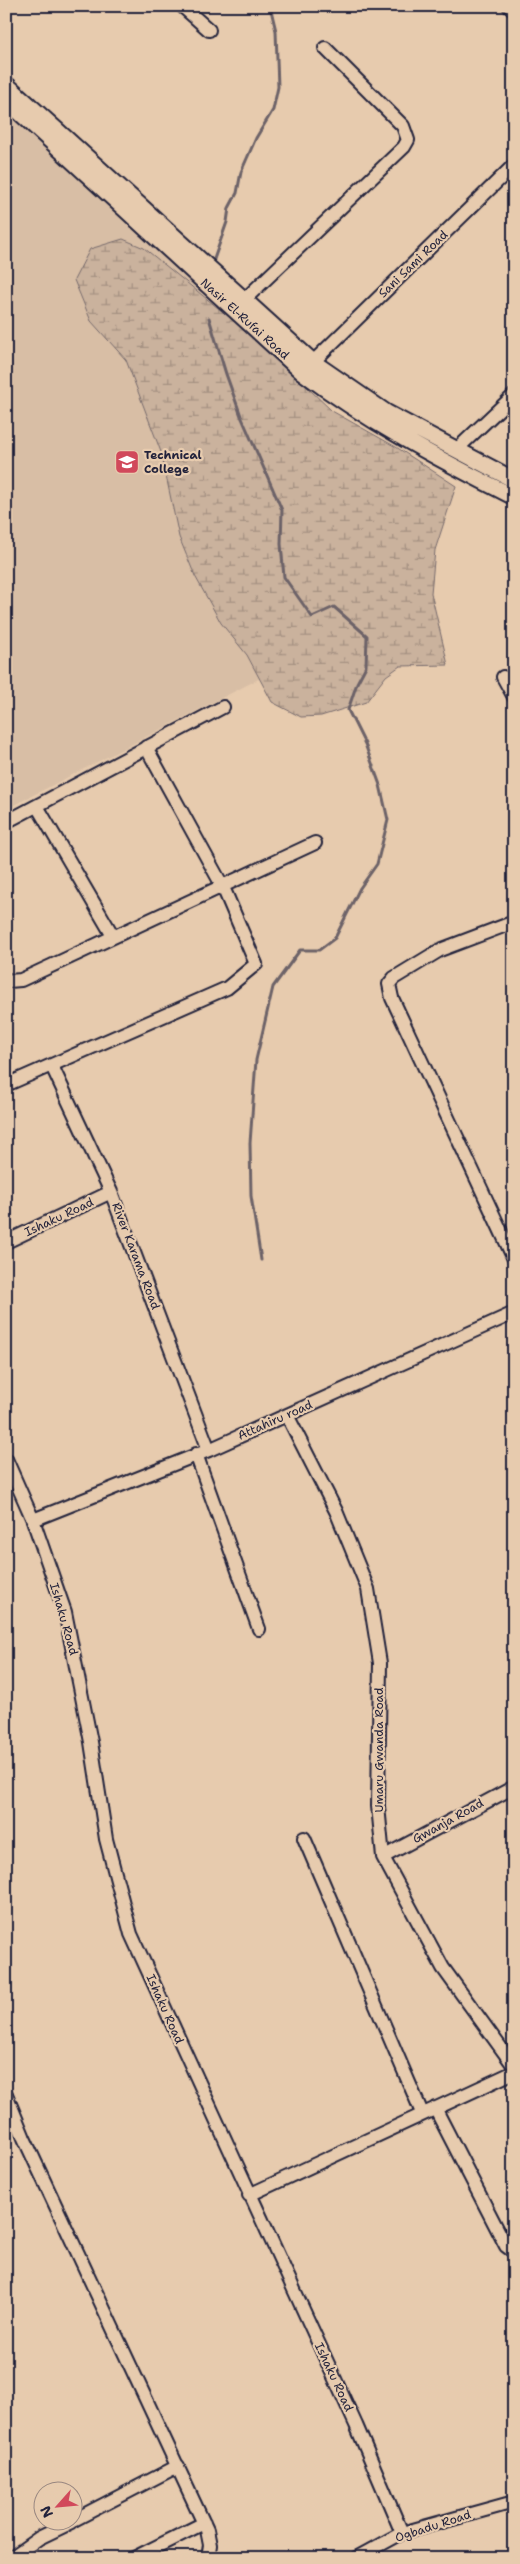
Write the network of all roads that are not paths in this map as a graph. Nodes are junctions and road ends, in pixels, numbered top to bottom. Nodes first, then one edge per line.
1 (182, 6) edge
2 (509, 6) edge
3 (514, 11) edge
4 (209, 30) dead end
5 (325, 48) dead end
6 (6, 84) edge
7 (6, 100) edge
8 (514, 165) edge
9 (151, 225) junction
10 (243, 301) junction
11 (313, 362) junction
12 (514, 394) edge
13 (456, 450) junction
14 (514, 480) edge
15 (514, 497) edge
16 (503, 676) dead end
17 (514, 697) edge
18 (224, 706) dead end
19 (146, 747) junction
20 (37, 806) junction
21 (6, 822) edge
22 (315, 843) dead end
23 (223, 887) junction
24 (514, 922) edge
25 (113, 936) junction
26 (6, 979) edge
27 (52, 1066) junction
28 (6, 1085) edge
29 (111, 1192) junction
30 (6, 1242) edge
31 (514, 1259) edge
32 (514, 1313) edge
33 (287, 1415) junction
34 (209, 1450) junction
35 (196, 1454) junction
36 (6, 1459) edge
37 (33, 1520) junction
38 (259, 1629) dead end
39 (514, 1787) edge
40 (304, 1838) dead end
41 (383, 1857) junction
42 (514, 2066) edge
43 (514, 2072) edge
44 (6, 2094) edge
45 (435, 2108) junction
46 (422, 2113) junction
47 (249, 2195) junction
48 (514, 2252) edge
49 (178, 2466) junction
50 (514, 2502) edge
51 (82, 2516) edge
52 (204, 2523) junction
53 (51, 2532) edge
54 (402, 2533) junction
55 (209, 2552) edge
56 (11, 2558) edge
57 (134, 2558) edge
58 (218, 2558) edge
59 (356, 2558) edge

1 - 4 street
2 - 3 street
5 - 10 street
6 - 9 main road, Nasir El-Rufai Road
7 - 9 main road, Nasir El-Rufai Road
8 - 11 street, Sani Sami Road
9 - 10 main road, Nasir El-Rufai Road
9 - 15 main road, Nasir El-Rufai Road
10 - 11 main road, Nasir El-Rufai Road
11 - 13 main road, Nasir El-Rufai Road
12 - 13 street
13 - 14 main road, Nasir El-Rufai Road
16 - 17 street
18 - 19 street
19 - 20 street
19 - 23 street
20 - 21 street
20 - 25 street
22 - 23 street
23 - 25 street
23 - 27 street
24 - 31 street
25 - 26 street
27 - 28 street
27 - 29 street, River Karama Road
29 - 30 street, Ishaku Road
29 - 34 street, River Karama Road
32 - 33 street, Attahiru road
33 - 34 street, Attahiru road
33 - 41 street, Umaru Gwanda Road
34 - 35 street, Attahiru road
35 - 37 street, Attahiru road
35 - 38 street
36 - 37 street, Ishaku Road
37 - 47 street, Ishaku Road
39 - 41 street, Gwanja Road
40 - 46 street
41 - 42 street, Umaru Gwanda Road
43 - 45 street
44 - 49 street
45 - 46 street
45 - 48 street
46 - 47 street
47 - 54 street, Ishaku Road
49 - 51 street
49 - 52 street
50 - 54 street, Ogbadu Road
52 - 55 street
52 - 57 street
53 - 56 street
54 - 59 street, Ogbadu Road
55 - 58 street

